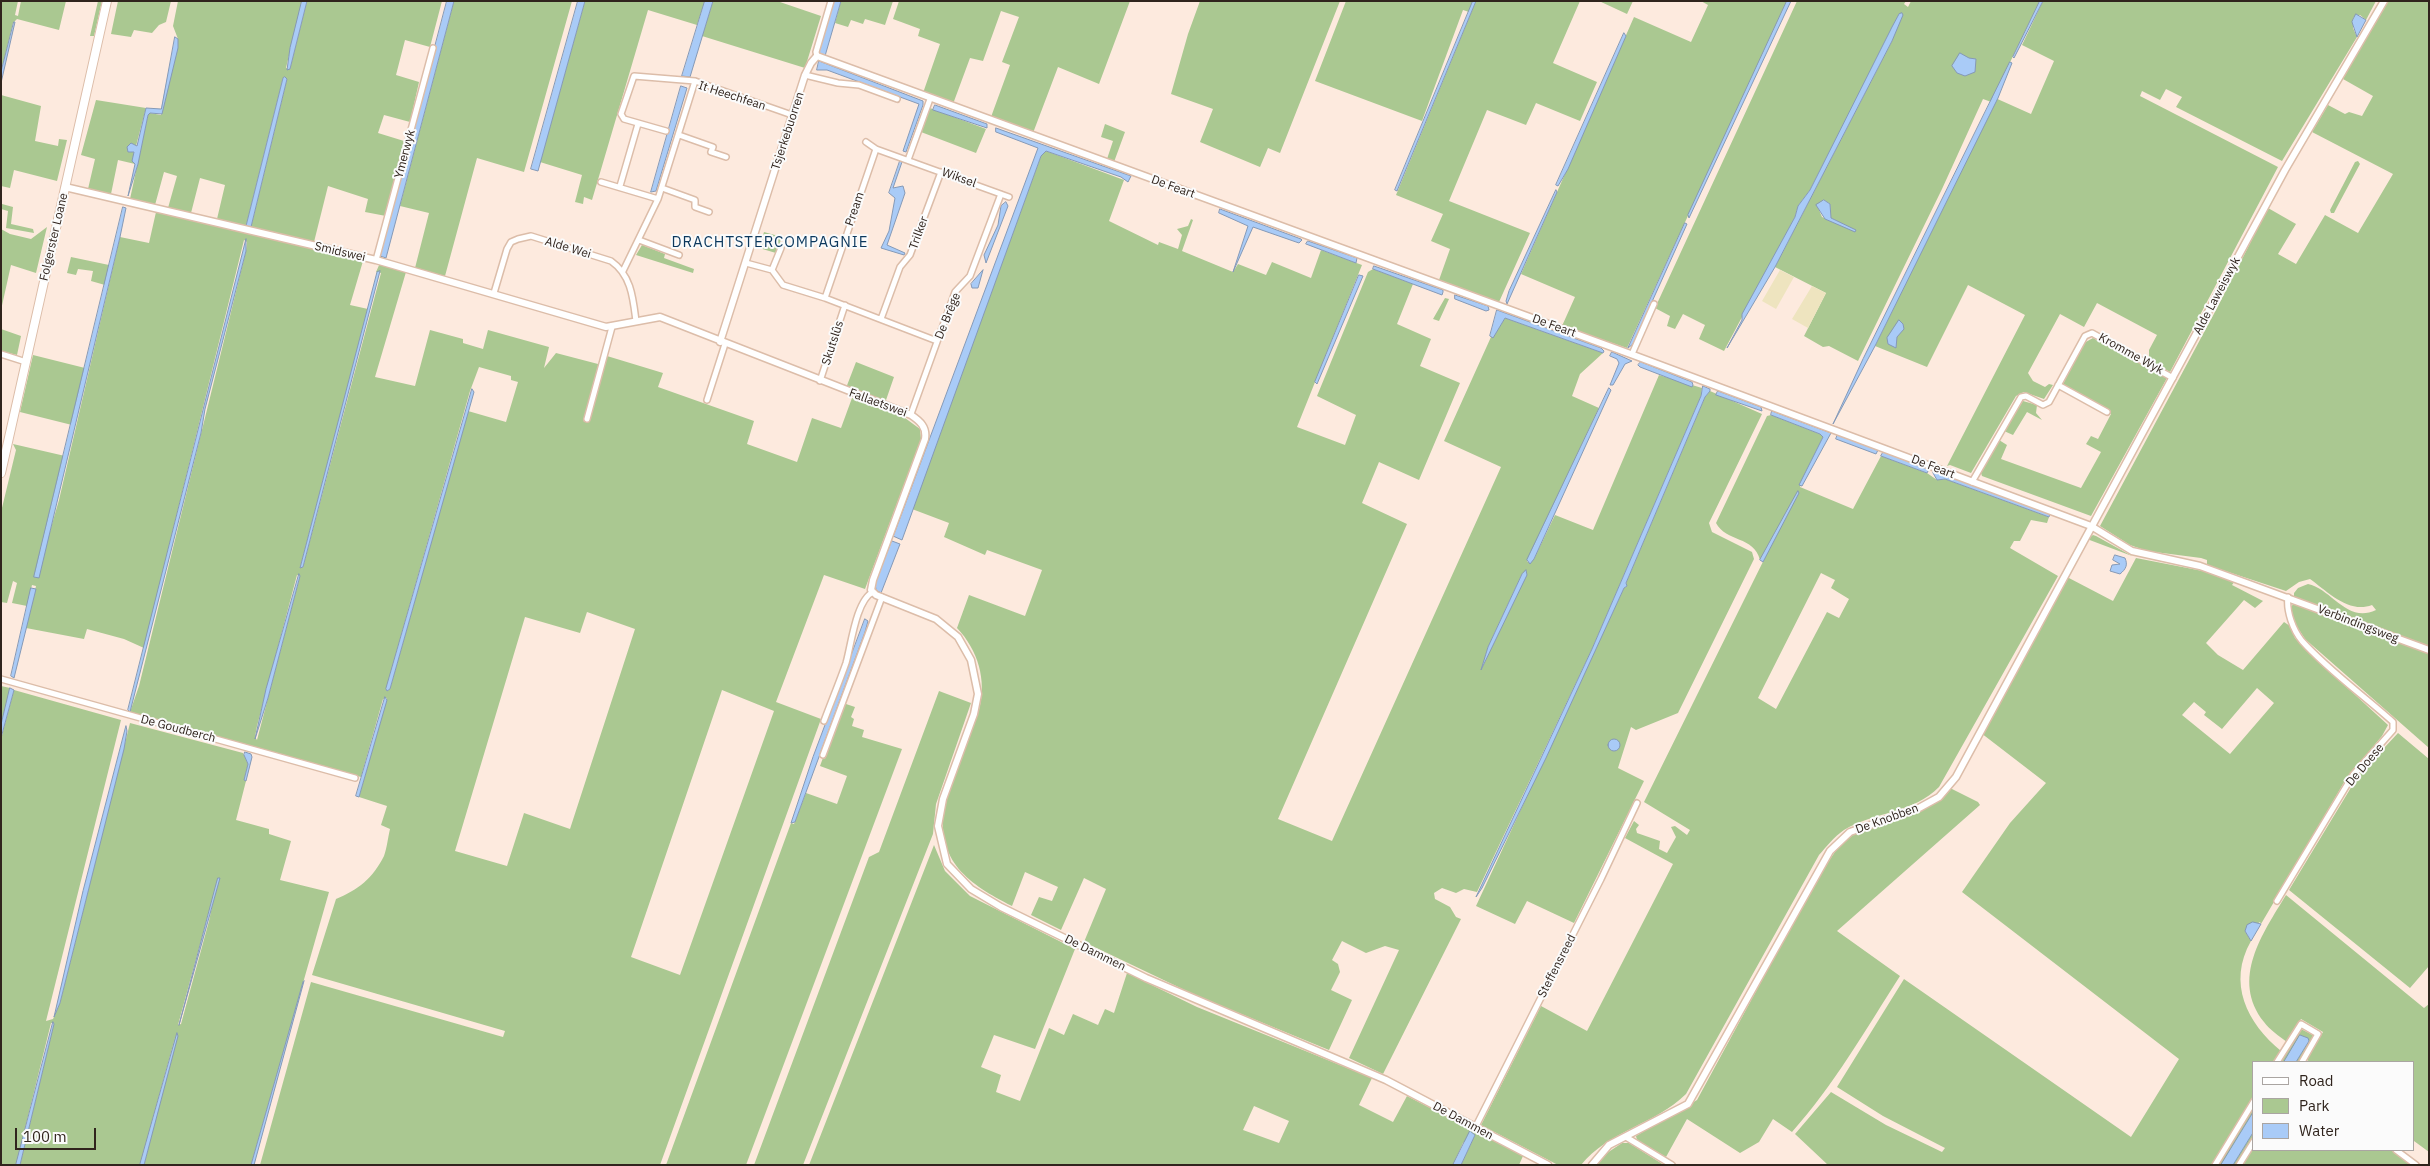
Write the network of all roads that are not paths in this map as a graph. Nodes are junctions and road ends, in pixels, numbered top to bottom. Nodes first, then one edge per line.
1 (107, 1) edge
2 (831, 1) edge
3 (2384, 1) edge
4 (433, 48) dead end
5 (817, 56) junction
6 (805, 75) junction
7 (694, 82) junction
8 (897, 99) dead end
9 (930, 99) junction
10 (792, 115) junction
11 (638, 124) junction
12 (666, 131) dead end
13 (679, 135) junction
14 (866, 142) dead end
15 (876, 149) junction
16 (726, 157) dead end
17 (908, 160) junction
18 (941, 172) junction
19 (601, 182) dead end
20 (620, 186) junction
21 (65, 187) junction
22 (662, 188) junction
23 (1001, 194) junction
24 (1010, 197) dead end
25 (658, 199) junction
26 (709, 212) dead end
27 (640, 240) junction
28 (781, 248) dead end
29 (679, 255) dead end
30 (376, 260) junction
31 (746, 263) junction
32 (772, 270) junction
33 (623, 271) junction
34 (494, 293) junction
35 (825, 298) junction
36 (1654, 304) dead end
37 (845, 305) junction
38 (881, 319) junction
39 (636, 321) junction
40 (612, 327) junction
41 (938, 341) junction
42 (723, 343) junction
43 (1, 354) edge
44 (1632, 354) junction
45 (26, 362) junction
46 (2173, 378) junction
47 (820, 381) junction
48 (2058, 385) junction
49 (707, 400) dead end
50 (2107, 412) dead end
51 (911, 414) junction
52 (587, 419) dead end
53 (1, 473) edge
54 (1972, 482) junction
55 (2091, 526) junction
56 (873, 592) junction
57 (882, 597) junction
58 (2288, 597) junction
59 (2429, 650) edge
60 (1, 679) edge
61 (824, 721) dead end
62 (823, 754) dead end
63 (355, 778) dead end
64 (1637, 803) dead end
65 (2276, 901) dead end
66 (2278, 1061) edge
67 (2303, 1061) edge
68 (2252, 1104) edge
69 (1475, 1128) junction
70 (1626, 1137) junction
71 (2252, 1144) edge
72 (2397, 1151) edge
73 (1548, 1165) edge
74 (1592, 1165) edge
75 (1672, 1165) edge
76 (2215, 1165) edge
77 (2239, 1165) edge
78 (2416, 1165) edge

1 - 21 main road, Folgerster Loane
2 - 5 street, Tsjerkebuorren
3 - 46 street, Alde Laweiswyk
4 - 30 street, Ymerwyk
5 - 6 street, Tsjerkebuorren
5 - 9 street, De Feart
6 - 8 street
6 - 10 street, Tsjerkebuorren
7 - 10 street, It Heechfean
7 - 11 street
7 - 13 street, It Heechfean
9 - 17 street
9 - 44 street, De Feart
10 - 31 street, Tsjerkebuorren
11 - 12 street
11 - 20 street
13 - 16 street
13 - 22 street, It Heechfean
14 - 15 street, Wiksel
15 - 17 street, Wiksel
15 - 35 street, Pream
17 - 18 street, Wiksel
18 - 23 street, Wiksel
18 - 38 street, Trilker
19 - 20 street
20 - 25 street
21 - 30 street, Smidswei
21 - 45 main road, Folgerster Loane
22 - 25 street, It Heechfean
22 - 26 street
23 - 24 street, Wiksel
23 - 41 street, De Brêge
25 - 27 street, It Heechfean
27 - 29 street
27 - 33 street, It Heechfean
28 - 32 street
30 - 34 street, Smidswei
31 - 32 street
31 - 42 street, Tsjerkebuorren
32 - 35 street, Skutslûs
33 - 34 street, Alde Wei
33 - 39 street
34 - 40 street, Smidswei
35 - 37 street, Skutslûs
36 - 44 street
37 - 38 street, Skutslûs
37 - 47 street, Skutslûs
38 - 41 street, Skutslûs
39 - 40 street
39 - 42 street
40 - 52 street
41 - 51 street, De Brêge
42 - 47 street, Fallaetswei
42 - 49 street
43 - 45 street
44 - 54 street, De Feart
45 - 53 main road, Folgerster Loane
46 - 48 street, Kromme Wyk
46 - 55 street, Alde Laweiswyk
47 - 51 street, Fallaetswei
48 - 50 street
48 - 54 street, Kromme Wyk
51 - 56 street, Fallaetswei
54 - 55 street, De Feart
55 - 58 street, De Feart
55 - 70 street, De Knobben
56 - 57 street
56 - 61 street, Fallaetswei
57 - 62 street
57 - 69 street, De Dammen
58 - 59 street, Verbindingsweg
58 - 65 street, De Doese
60 - 63 street, De Goudberch
64 - 69 street, Steffensreed
66 - 67 street
68 - 76 street
69 - 73 street, De Dammen
70 - 74 street, De Knobben
70 - 75 street
71 - 77 street
72 - 78 street

